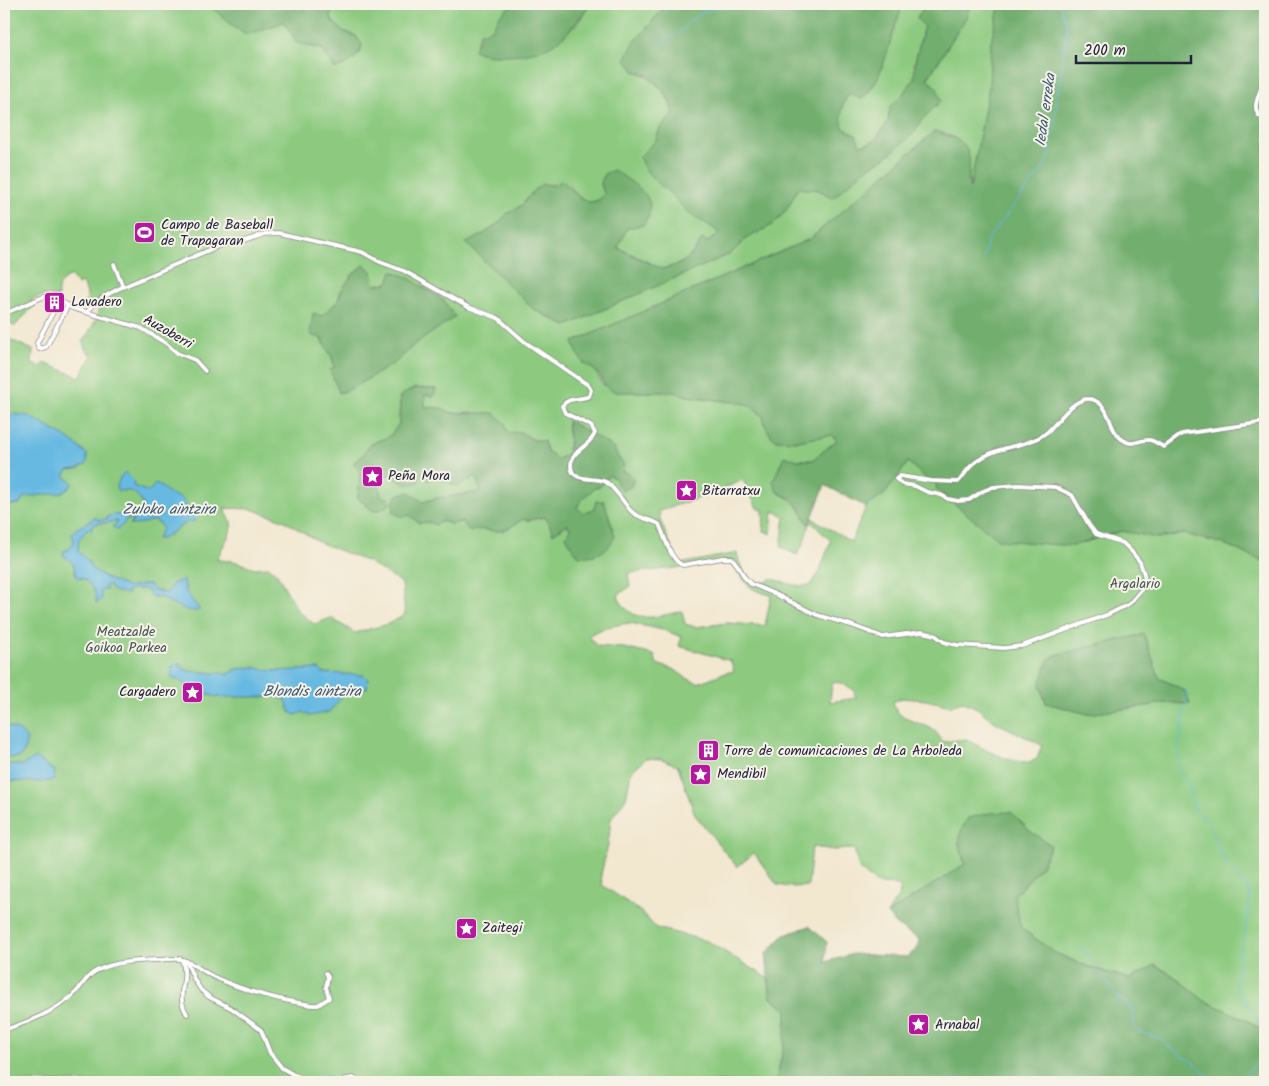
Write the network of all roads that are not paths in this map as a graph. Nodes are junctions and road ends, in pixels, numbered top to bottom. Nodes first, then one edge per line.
1 (1265, 77) edge
2 (1265, 119) edge
3 (114, 264) dead end
4 (123, 287) junction
5 (61, 300) junction
6 (68, 306) junction
7 (87, 312) junction
8 (4, 314) edge
9 (205, 371) dead end
10 (1265, 422) edge
11 (184, 960) junction
12 (326, 973) dead end
13 (187, 1014) dead end
14 (4, 1030) edge
15 (361, 1082) edge

1 - 2 street
3 - 4 street
4 - 7 street
4 - 10 street
5 - 6 street, Auzoberri
5 - 6 street
5 - 8 street
6 - 7 street, Auzoberri
7 - 9 street, Auzoberri
11 - 12 street
11 - 13 street
11 - 14 street
11 - 15 street

